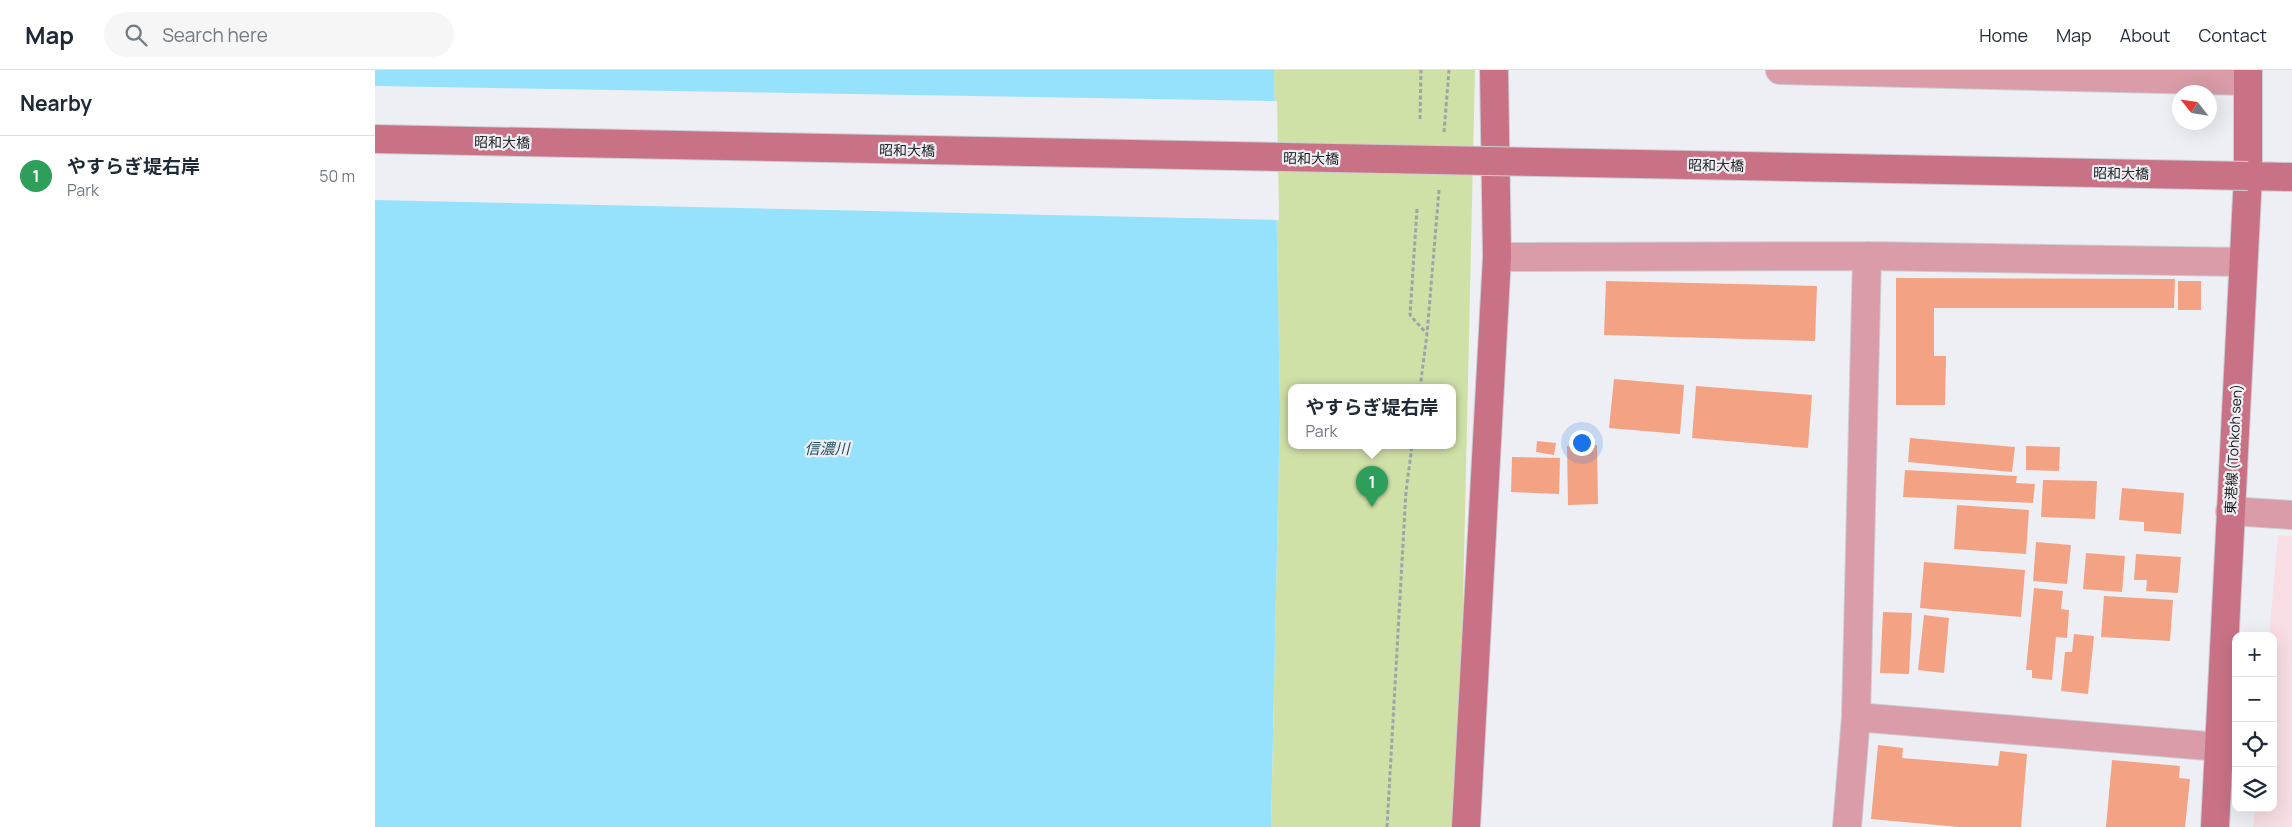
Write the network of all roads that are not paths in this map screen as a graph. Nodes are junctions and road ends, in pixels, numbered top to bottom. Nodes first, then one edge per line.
1 (1494, 70) edge
2 (1780, 70) edge
3 (1870, 71) edge
4 (2248, 76) edge
5 (375, 139) edge
6 (2248, 176) junction
7 (2292, 177) edge
8 (1867, 256) junction
9 (1497, 257) junction
10 (2243, 262) junction
11 (2230, 511) junction
12 (2292, 515) edge
13 (1856, 717) junction
14 (2220, 747) junction
15 (1466, 827) edge
16 (1847, 827) edge
17 (2215, 827) edge

1 - 9 main road
2 - 3 street
3 - 4 street
4 - 6 main road, 東港線 (Tohkoh sen)
5 - 6 main road, 昭和大橋, bridge
6 - 7 main road, 昭和大橋
6 - 10 main road, 東港線 (Tohkoh sen)
8 - 9 street
8 - 10 street
8 - 13 street
9 - 15 main road
10 - 11 main road, 東港線 (Tohkoh sen)
11 - 12 street
11 - 14 main road, 東港線 (Tohkoh sen)
13 - 14 street
13 - 16 street
14 - 17 main road, 東港線 (Tohkoh sen)

